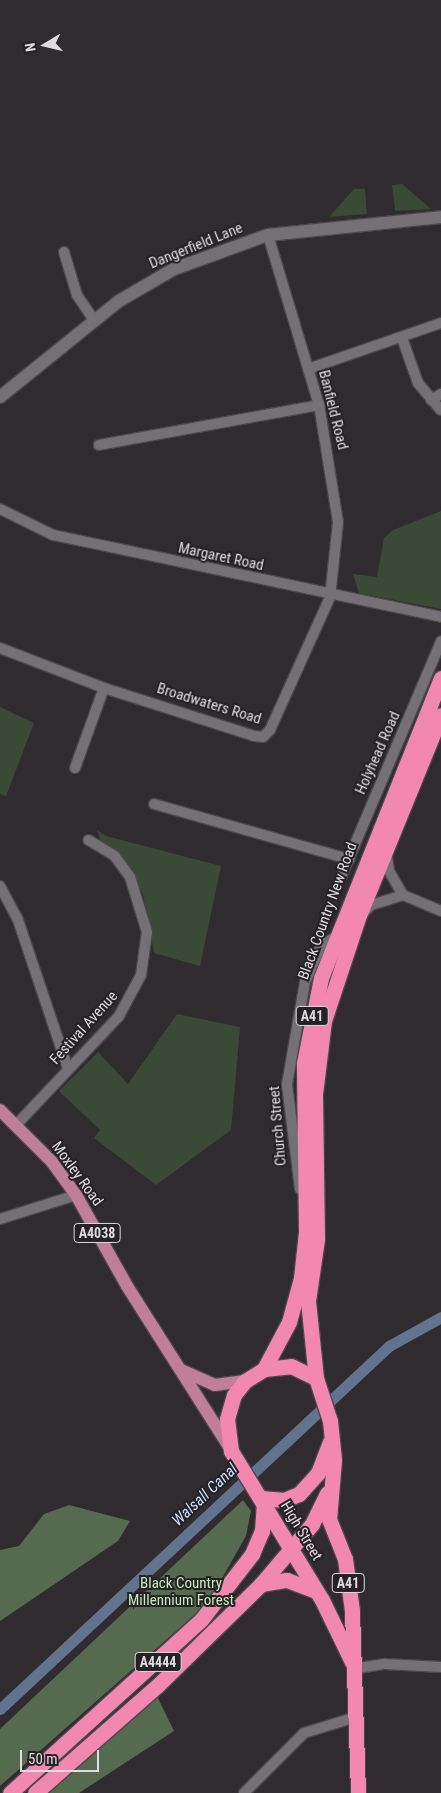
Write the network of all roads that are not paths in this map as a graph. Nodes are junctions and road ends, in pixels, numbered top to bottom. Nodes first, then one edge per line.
1 (441, 216) edge
2 (268, 235) junction
3 (64, 252) dead end
4 (94, 320) junction
5 (441, 323) edge
6 (402, 338) junction
7 (308, 369) junction
8 (441, 394) edge
9 (0, 397) edge
10 (431, 400) junction
11 (319, 405) junction
12 (441, 410) edge
13 (100, 445) dead end
14 (0, 509) edge
15 (330, 597) junction
16 (441, 618) edge
17 (441, 641) edge
18 (0, 648) edge
19 (441, 678) edge
20 (104, 688) junction
21 (441, 715) edge
22 (75, 768) dead end
23 (154, 804) dead end
24 (88, 840) dead end
25 (386, 848) junction
26 (349, 859) junction
27 (341, 877) dead end
28 (0, 886) edge
29 (403, 896) junction
30 (441, 911) edge
31 (358, 918) junction
32 (68, 1069) junction
33 (0, 1110) edge
34 (17, 1124) junction
35 (76, 1194) junction
36 (0, 1219) edge
37 (178, 1368) junction
38 (264, 1370) junction
39 (245, 1381) junction
40 (319, 1383) junction
41 (331, 1427) junction
42 (231, 1450) junction
43 (331, 1485) junction
44 (259, 1496) junction
45 (292, 1549) junction
46 (261, 1584) junction
47 (349, 1586) junction
48 (319, 1596) junction
49 (352, 1666) junction
50 (441, 1667) edge
51 (353, 1718) junction
52 (242, 1792) edge
53 (10, 1793) edge
54 (35, 1793) edge
55 (358, 1793) edge

1 - 2 street, Dangerfield Lane
2 - 4 street, Dangerfield Lane
2 - 7 street, Banfield Road
3 - 4 street
4 - 9 street, Dangerfield Lane
5 - 6 street
6 - 7 street
6 - 10 street
7 - 11 street, Banfield Road
8 - 10 street
10 - 12 street
11 - 13 street
11 - 15 street, Banfield Road
14 - 15 street, Margaret Road
15 - 16 street, Margaret Road
15 - 20 street, Broadwaters Road
17 - 26 street, Holyhead Road
18 - 20 street, Broadwaters Road
19 - 38 highway, Black Country New Road / A41
20 - 22 street
21 - 25 highway, Black Country New Road / A41
23 - 26 street
24 - 32 street, Festival Avenue
25 - 29 street
25 - 31 highway, Black Country New Road / A41
26 - 27 street, Holyhead Road
28 - 32 street
29 - 30 street
29 - 31 street
31 - 40 highway, Black Country New Road / A41
32 - 34 street, Festival Avenue
33 - 34 main road, Moxley Road / A4038
34 - 35 main road, Moxley Road / A4038
35 - 36 street
35 - 37 main road, Moxley Road / A4038
37 - 39 main road
37 - 42 main road, Moxley Road / A4038
38 - 39 highway, A41
38 - 40 highway, A41
39 - 42 highway, A41
40 - 41 highway, A41
41 - 43 highway, A41
41 - 44 highway
42 - 44 highway, A41
43 - 45 highway, A4444
43 - 47 highway, High Street / A41
44 - 45 highway, High Street / A41
44 - 53 highway, A4444
45 - 46 highway, A4444
45 - 48 highway, High Street / A41
46 - 48 highway
46 - 54 highway, A4444
47 - 48 highway
47 - 49 highway, High Street / A41
48 - 49 highway, High Street / A41
49 - 50 street
49 - 51 highway, High Street / A41
51 - 52 street
51 - 55 highway, High Street / A41

